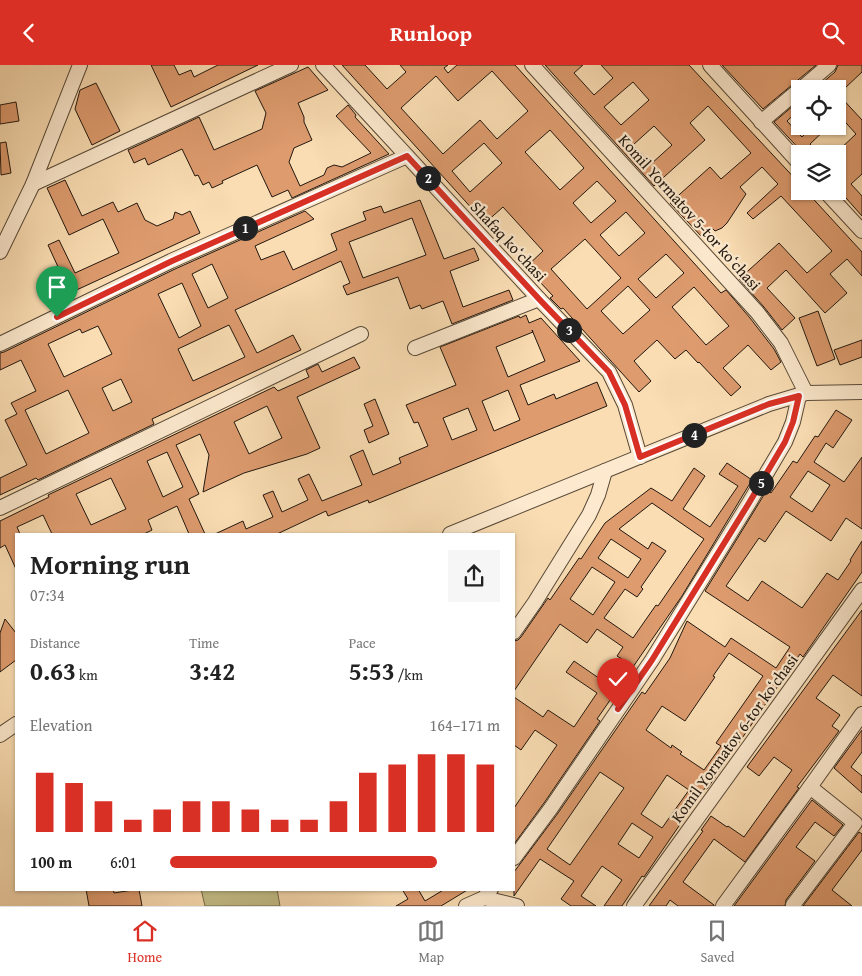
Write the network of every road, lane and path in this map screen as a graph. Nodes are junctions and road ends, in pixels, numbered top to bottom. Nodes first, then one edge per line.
1 (80, 65) edge
2 (291, 65) edge
3 (323, 65) edge
4 (532, 65) edge
5 (710, 65) edge
6 (829, 65) edge
7 (811, 80) edge
8 (791, 97) edge
9 (761, 122) junction
10 (791, 154) edge
11 (407, 156) junction
12 (33, 184) junction
13 (833, 200) edge
14 (862, 231) edge
15 (0, 252) edge
16 (539, 299) junction
17 (361, 334) dead end
18 (0, 344) edge
19 (415, 348) dead end
20 (862, 392) edge
21 (802, 395) junction
22 (640, 457) junction
23 (605, 471) junction
24 (0, 508) edge
25 (452, 533) edge
26 (862, 590) edge
27 (515, 631) edge
28 (862, 714) edge
29 (15, 726) edge
30 (0, 735) edge
31 (810, 787) junction
32 (515, 856) edge
33 (488, 894) edge
34 (793, 905) edge
35 (466, 906) edge
36 (516, 906) edge
37 (634, 906) edge
38 (723, 906) edge

1 - 12 street
2 - 12 street
3 - 11 street, Shafaq koʻchasi
4 - 21 street, Komil Yormatov 5-tor koʻchasi
5 - 9 street
6 - 7 street
8 - 9 street
9 - 10 street
11 - 16 street, Shafaq koʻchasi
11 - 18 street
12 - 15 street
13 - 14 street
16 - 19 street
16 - 22 street, Shafaq koʻchasi
17 - 24 street
20 - 21 street
21 - 22 street
21 - 32 street
22 - 23 street
23 - 25 street
23 - 27 street
26 - 37 street, Komil Yormatov 6-tor koʻchasi
28 - 31 street
29 - 30 street
31 - 34 street
31 - 38 street
33 - 35 street
33 - 36 street

